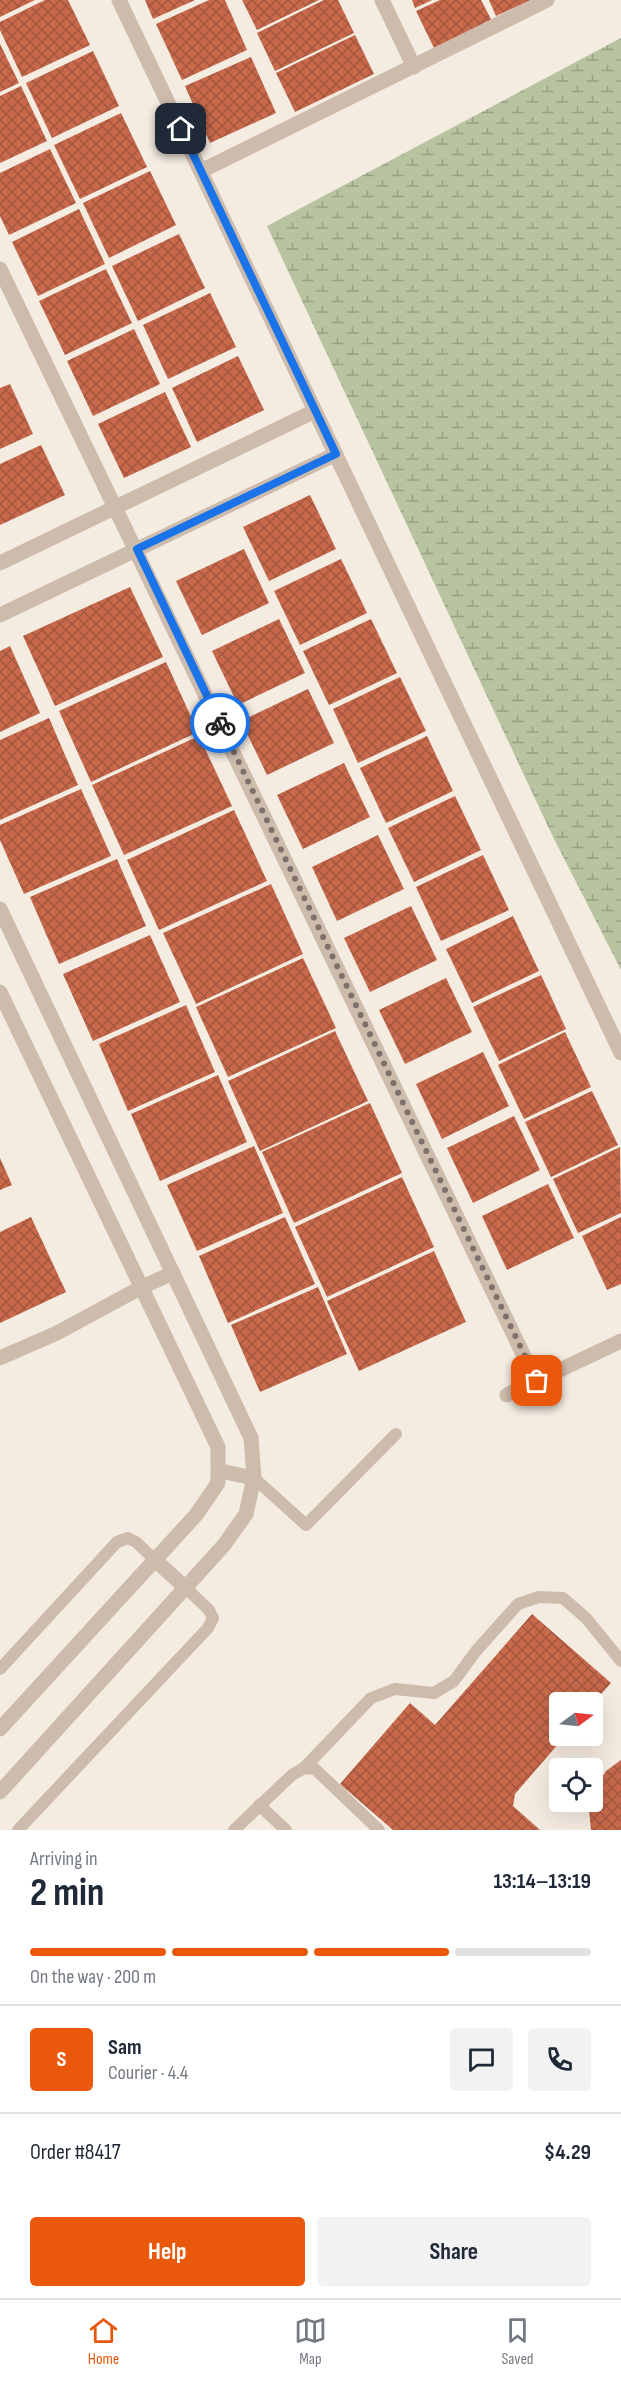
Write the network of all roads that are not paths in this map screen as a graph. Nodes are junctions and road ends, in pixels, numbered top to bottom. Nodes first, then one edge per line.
1 (119, 0) edge
2 (382, 0) edge
3 (547, 0) edge
4 (414, 67) junction
5 (201, 171) junction
6 (0, 269) edge
7 (315, 411) junction
8 (336, 454) junction
9 (116, 507) junction
10 (137, 549) junction
11 (0, 563) edge
12 (0, 615) edge
13 (0, 909) edge
14 (0, 992) edge
15 (621, 1053) edge
16 (172, 1273) junction
17 (142, 1287) junction
18 (621, 1341) edge
19 (0, 1358) edge
20 (537, 1381) junction
21 (507, 1395) dead end
22 (396, 1434) dead end
23 (220, 1471) junction
24 (254, 1478) junction
25 (155, 1560) junction
26 (186, 1588) junction
27 (621, 1661) edge
28 (0, 1669) edge
29 (0, 1729) edge
30 (304, 1768) junction
31 (0, 1792) edge
32 (259, 1805) junction
33 (18, 1830) edge
34 (234, 1830) edge
35 (286, 1830) edge
36 (379, 1830) edge

1 - 5 street
2 - 4 street
3 - 4 street
4 - 5 street
5 - 7 street
6 - 9 street
7 - 8 street
7 - 9 street
8 - 10 street
8 - 15 street
9 - 10 street
9 - 11 street
10 - 12 street
10 - 20 street
13 - 16 street
14 - 17 street
16 - 17 street
16 - 24 street
17 - 19 street
17 - 23 street
18 - 20 street
20 - 21 street
22 - 24 lane
23 - 24 street
23 - 25 street
24 - 26 street
25 - 26 street
25 - 28 lane
25 - 29 street
26 - 31 street
26 - 33 lane
27 - 30 lane
30 - 32 lane
30 - 36 lane
32 - 34 lane
32 - 35 lane

